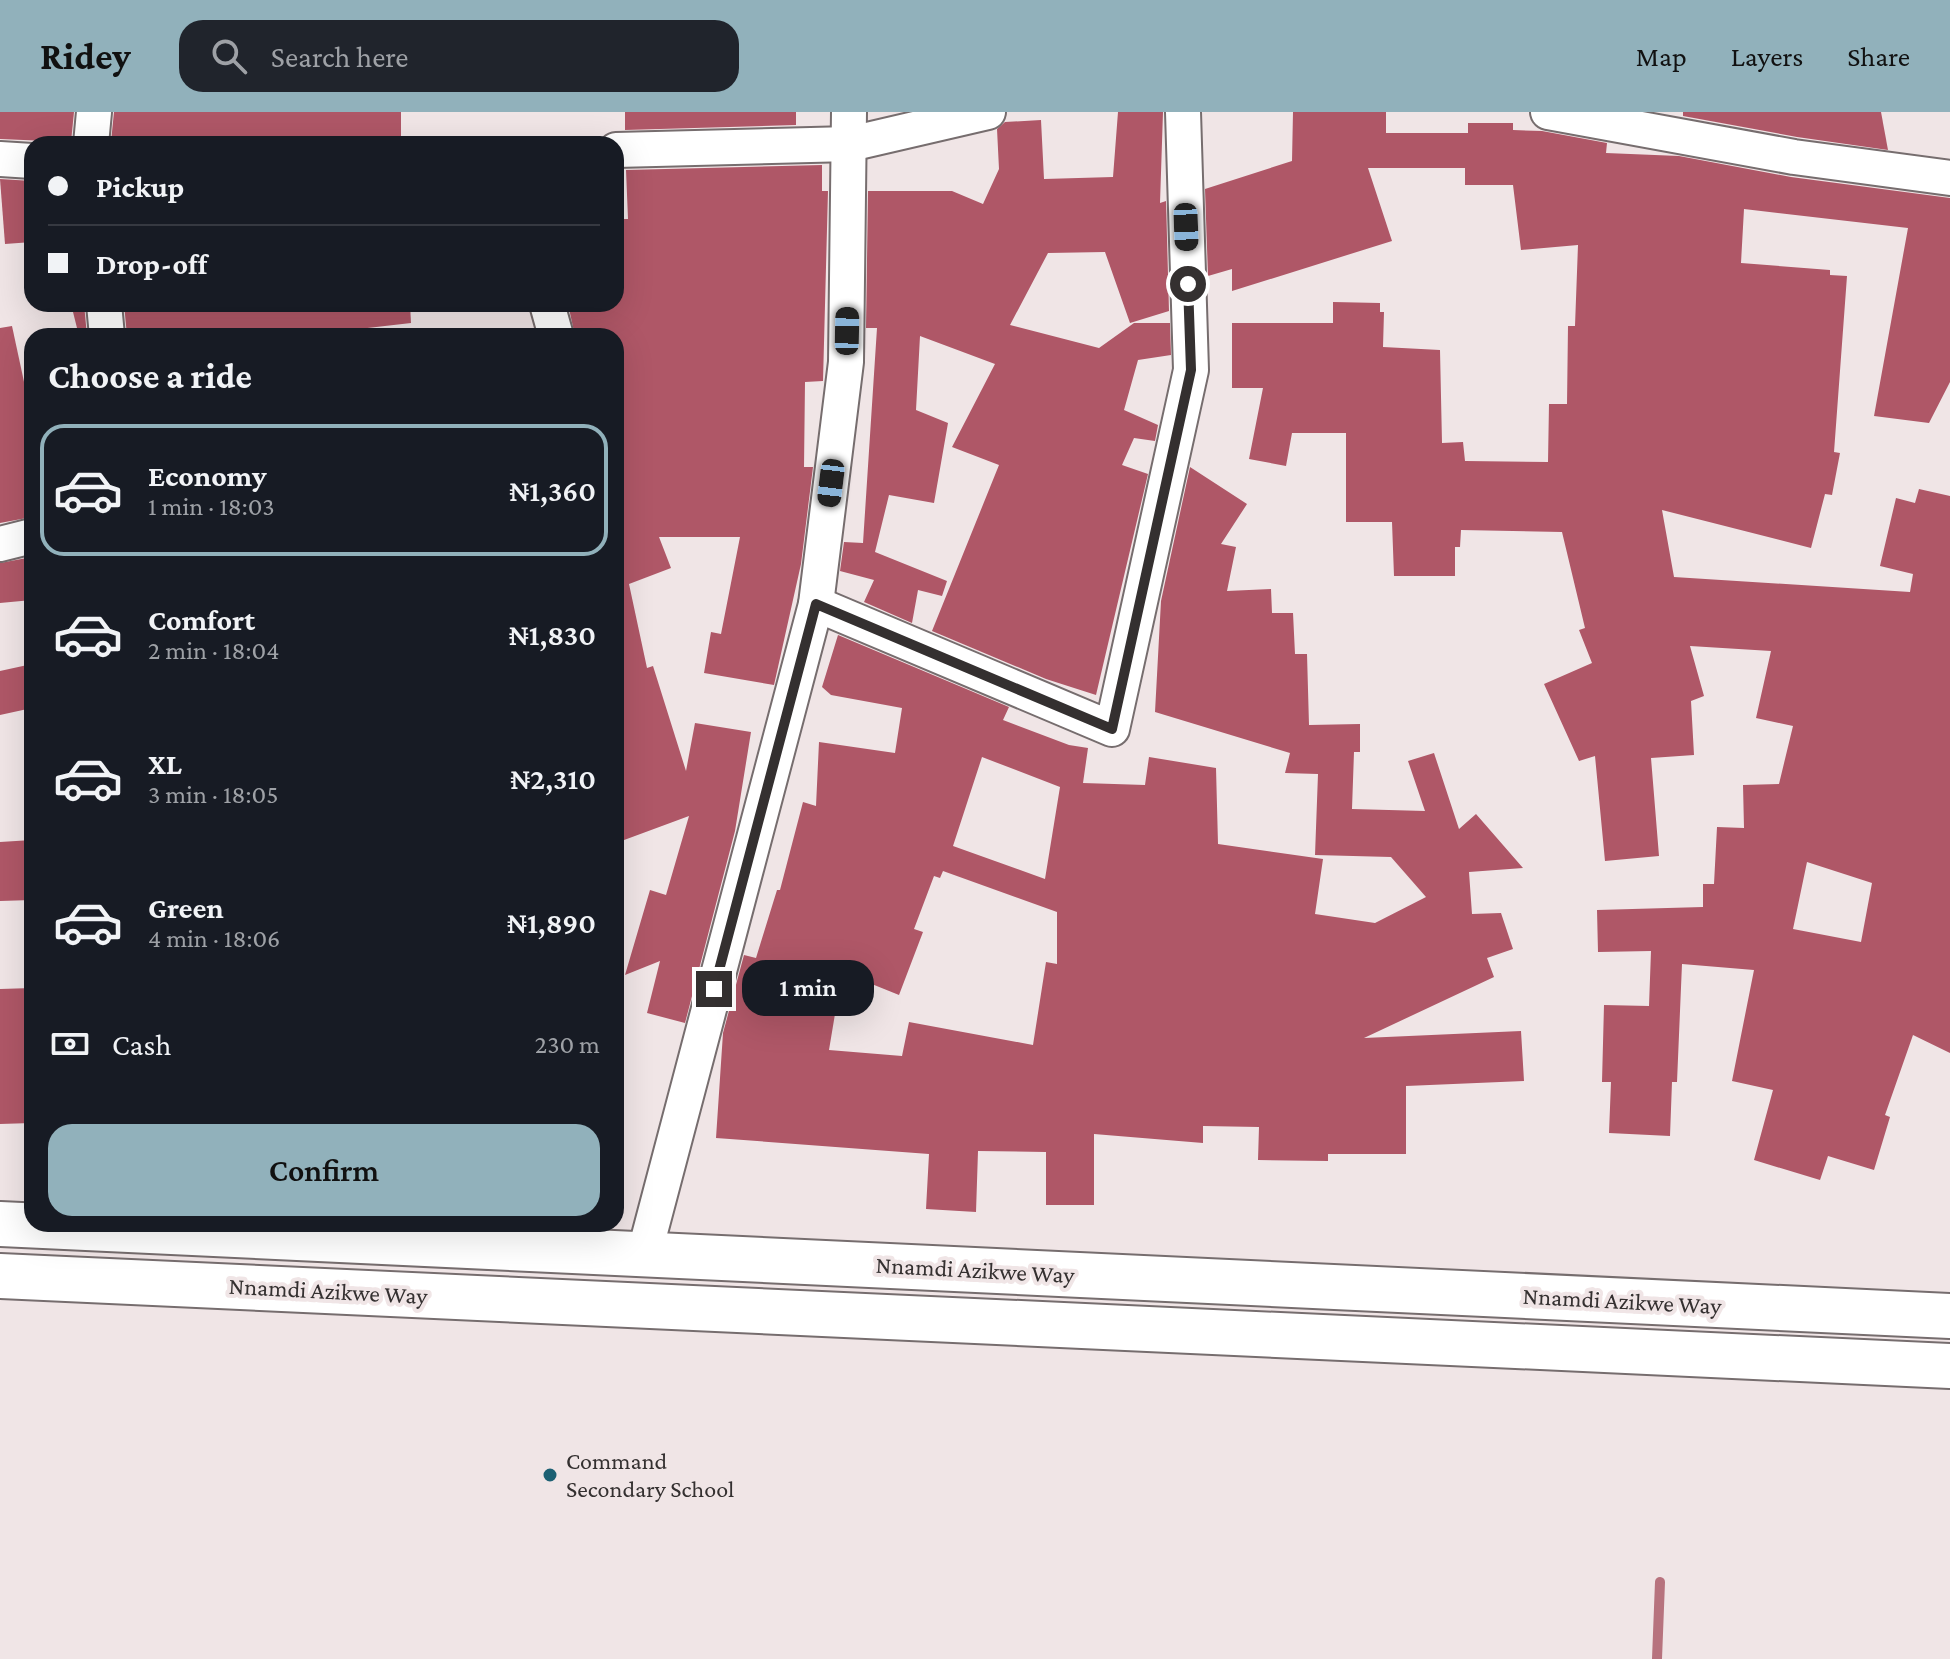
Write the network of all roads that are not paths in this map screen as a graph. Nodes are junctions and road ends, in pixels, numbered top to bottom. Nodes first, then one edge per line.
1 (94, 112) edge
2 (988, 112) edge
3 (1183, 112) edge
4 (1548, 112) edge
5 (849, 128) edge
6 (92, 136) edge
7 (624, 149) edge
8 (0, 159) edge
9 (24, 160) edge
10 (1950, 178) edge
11 (24, 538) edge
12 (0, 544) edge
13 (816, 604) junction
14 (0, 1224) edge
15 (24, 1225) edge
16 (320, 1232) edge
17 (644, 1255) junction
18 (0, 1276) edge
19 (1950, 1316) edge
20 (1950, 1366) edge

1 - 6 street
2 - 5 street
3 - 13 street
4 - 10 street
5 - 7 street
5 - 13 street
8 - 9 street
11 - 12 street
13 - 17 street
14 - 15 highway, Nnamdi Azikwe Way
16 - 17 highway, Nnamdi Azikwe Way
17 - 19 highway, Nnamdi Azikwe Way
18 - 20 highway, Nnamdi Azikwe Way

